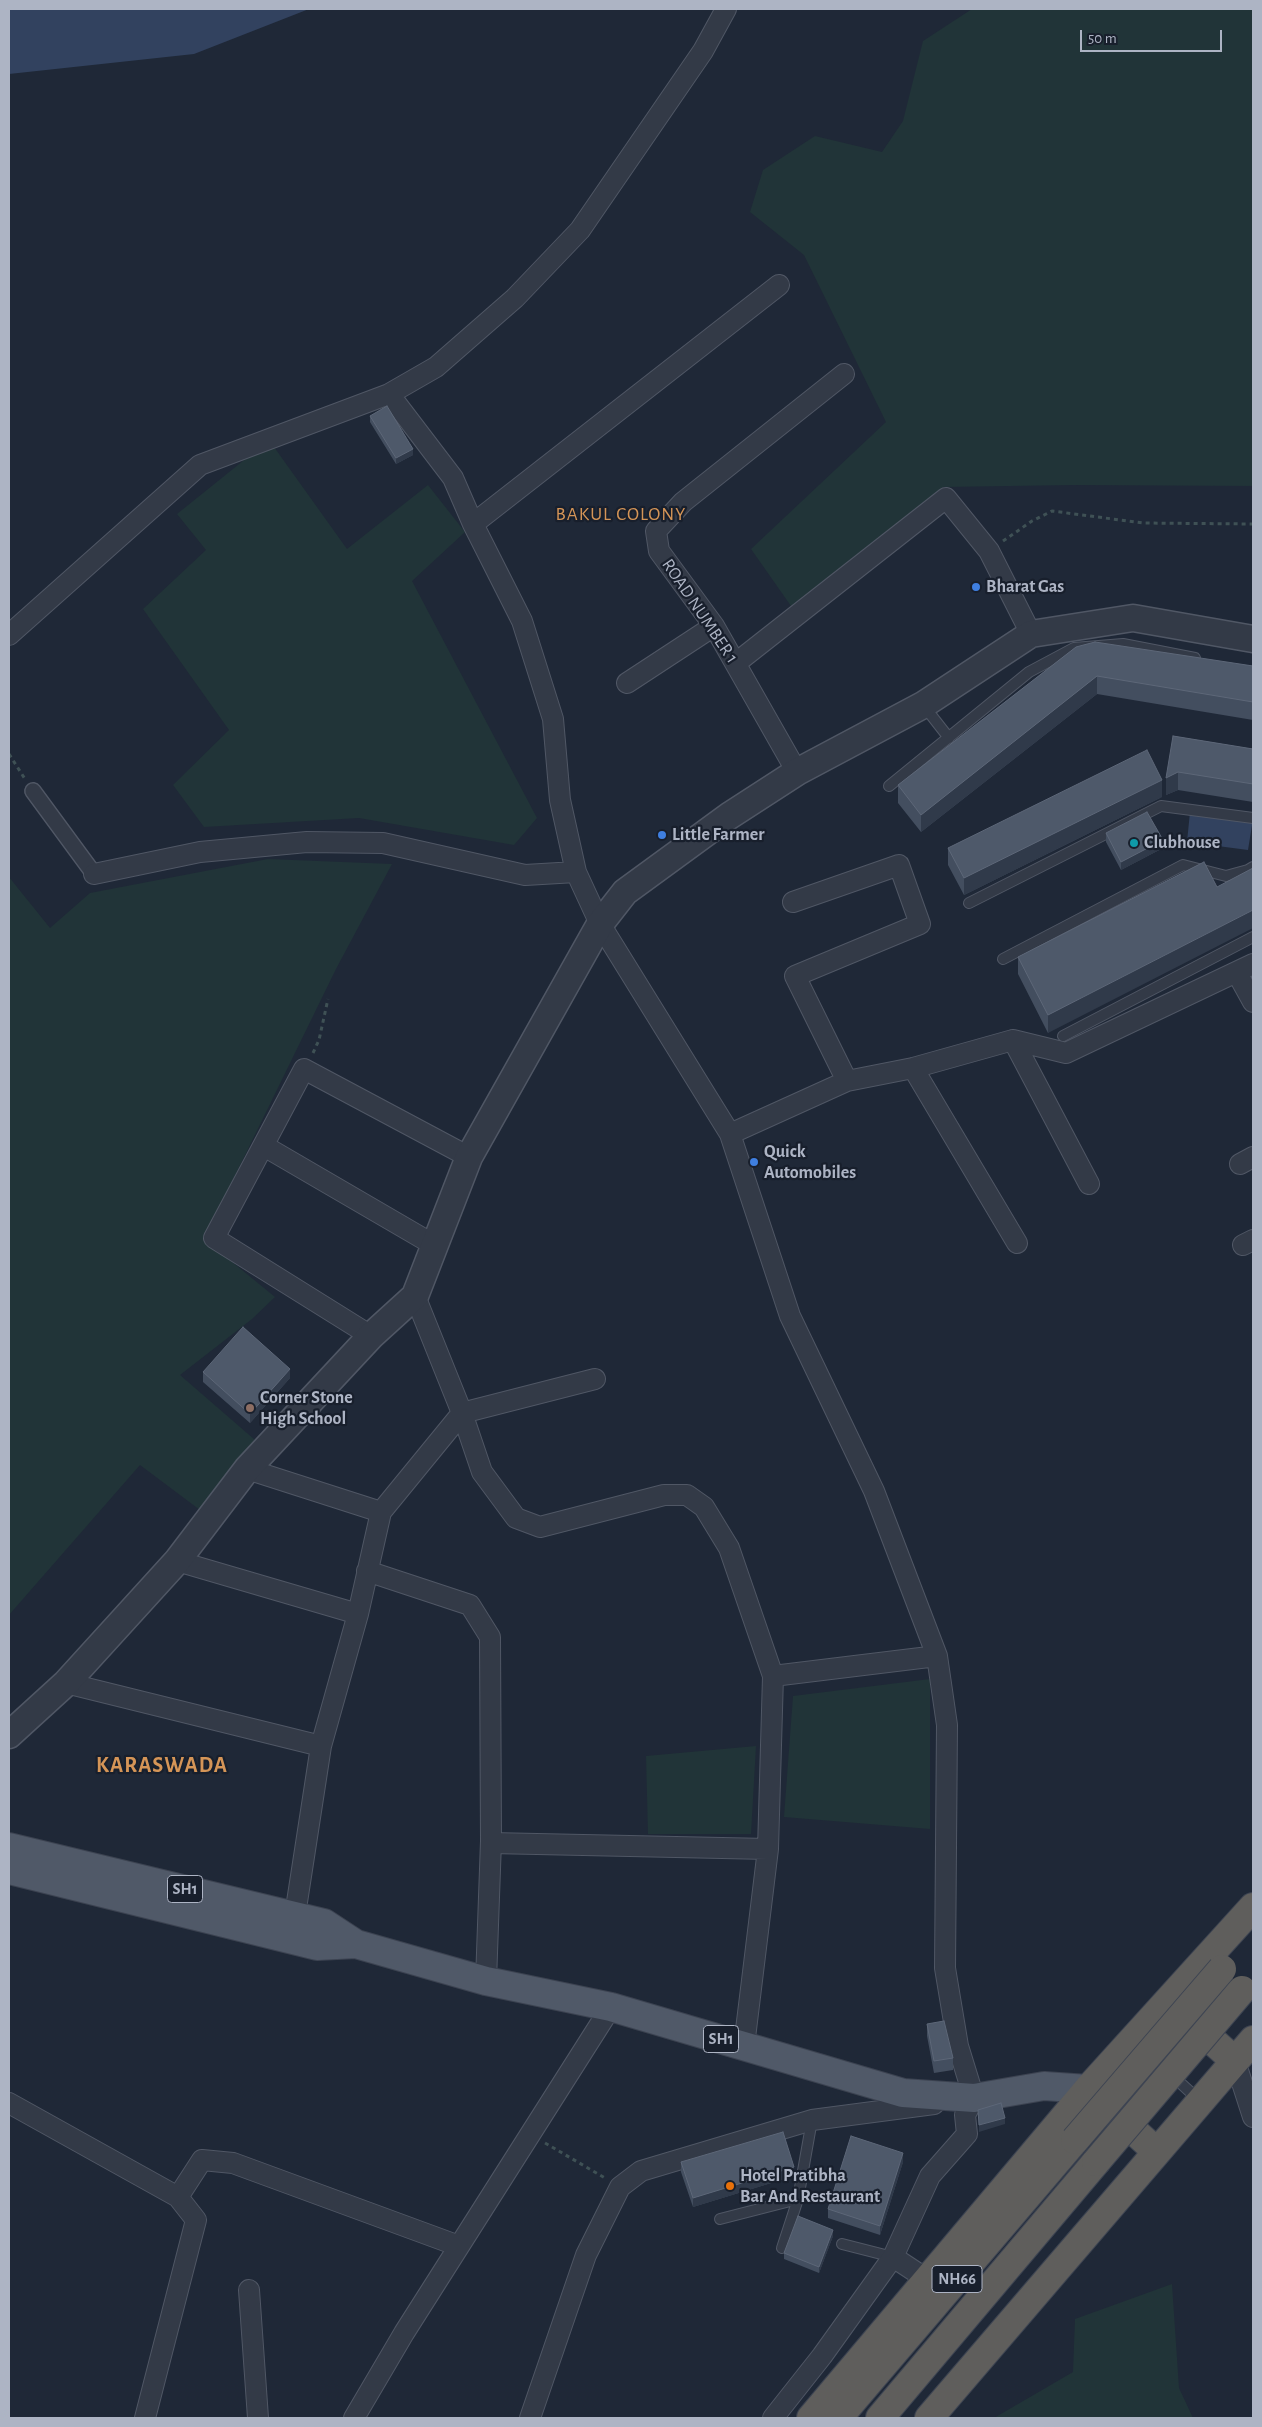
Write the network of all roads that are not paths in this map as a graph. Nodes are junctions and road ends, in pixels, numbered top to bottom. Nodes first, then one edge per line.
1 (726, 9) edge
2 (779, 285) dead end
3 (844, 374) dead end
4 (389, 394) junction
5 (473, 524) junction
6 (714, 626) junction
7 (1031, 634) junction
8 (9, 635) edge
9 (1253, 639) edge
10 (1207, 660) edge
11 (736, 663) junction
12 (626, 683) dead end
13 (923, 705) junction
14 (949, 738) junction
15 (797, 772) junction
16 (889, 786) dead end
17 (33, 791) road end
18 (1253, 818) edge
19 (1253, 866) edge
20 (576, 872) junction
21 (94, 874) joint
22 (793, 902) dead end
23 (969, 903) edge
24 (600, 924) junction
25 (1253, 937) edge
26 (1003, 959) dead end
27 (1245, 968) edge
28 (1253, 1002) edge
29 (1063, 1036) dead end
30 (1013, 1040) junction
31 (913, 1068) junction
32 (847, 1081) junction
33 (730, 1134) junction
34 (264, 1146) junction
35 (469, 1157) junction
36 (1090, 1184) dead end
37 (1017, 1243) dead end
38 (434, 1245) junction
39 (415, 1296) junction
40 (371, 1336) junction
41 (595, 1379) dead end
42 (462, 1413) junction
43 (247, 1469) junction
44 (381, 1512) junction
45 (177, 1561) junction
46 (367, 1571) junction
47 (358, 1614) junction
48 (937, 1656) junction
49 (773, 1676) junction
50 (66, 1683) junction
51 (9, 1735) edge
52 (321, 1746) junction
53 (491, 1843) junction
54 (9, 1847) edge
55 (768, 1849) junction
56 (9, 1870) edge
57 (1253, 1906) edge
58 (295, 1915) junction
59 (1253, 1935) edge
60 (356, 1944) junction
61 (486, 1981) junction
62 (1248, 1984) edge
63 (1168, 2001) junction
64 (611, 2007) junction
65 (1133, 2039) junction
66 (1253, 2040) edge
67 (744, 2046) junction
68 (1244, 2059) edge
69 (1088, 2089) junction
70 (974, 2098) junction
71 (1200, 2102) junction
72 (9, 2103) edge
73 (1253, 2117) edge
74 (812, 2120) junction
75 (1157, 2152) junction
76 (178, 2197) junction
77 (798, 2199) junction
78 (720, 2219) dead end
79 (842, 2244) dead end
80 (459, 2246) junction
81 (782, 2248) dead end
82 (893, 2257) junction
83 (928, 2280) junction
84 (249, 2290) dead end
85 (145, 2418) edge
86 (258, 2418) edge
87 (354, 2418) edge
88 (530, 2418) edge
89 (773, 2418) edge
90 (811, 2418) edge
91 (838, 2418) edge
92 (880, 2418) edge
93 (929, 2418) edge

1 - 4 street
2 - 5 street
3 - 6 street, ROAD NUMBER 1
4 - 5 street
4 - 8 street
5 - 20 street
6 - 11 street, ROAD NUMBER 1
6 - 12 street
7 - 9 street
7 - 11 street
7 - 13 street
10 - 14 lane
11 - 15 street, ROAD NUMBER 1
13 - 14 lane
13 - 15 street
14 - 16 lane
15 - 24 street
17 - 21 street
18 - 23 lane
19 - 26 lane
20 - 21 street
20 - 24 street
22 - 32 street
24 - 33 street
24 - 35 street
25 - 29 lane
27 - 28 street
27 - 30 street
30 - 31 street
30 - 36 street
31 - 32 street
31 - 37 street
32 - 33 street
33 - 48 street
34 - 35 street
34 - 38 street
34 - 40 street
35 - 38 street
38 - 39 street
39 - 40 street
39 - 42 street
40 - 43 street
41 - 42 street
42 - 44 street
42 - 49 street
43 - 44 street
43 - 45 street
44 - 46 street
45 - 47 street
45 - 50 street
46 - 47 street
46 - 53 street
47 - 52 street
48 - 49 street
48 - 70 street
49 - 55 street
50 - 51 street
50 - 52 street
52 - 58 street
53 - 55 street
53 - 61 street
54 - 58 main road, SH1
55 - 67 street
56 - 60 main road, SH1
57 - 63 highway
58 - 60 main road, SH1
59 - 91 highway, NH66, bridge
60 - 61 main road, SH1
61 - 64 main road, SH1
62 - 92 highway, NH66, bridge
63 - 65 highway
63 - 68 highway
64 - 67 main road, SH1
64 - 80 street
65 - 69 highway
65 - 71 lane
66 - 68 highway
67 - 70 main road, SH1
68 - 71 highway
68 - 73 street
69 - 70 main road, SH1
69 - 75 highway
69 - 83 highway
70 - 74 street
70 - 82 street
71 - 75 highway
72 - 76 street
74 - 77 lane
74 - 88 street
75 - 93 highway
76 - 80 street
76 - 85 street
77 - 78 lane
77 - 81 lane
79 - 82 lane
80 - 87 street
82 - 83 street
82 - 89 street
83 - 90 highway
84 - 86 street

